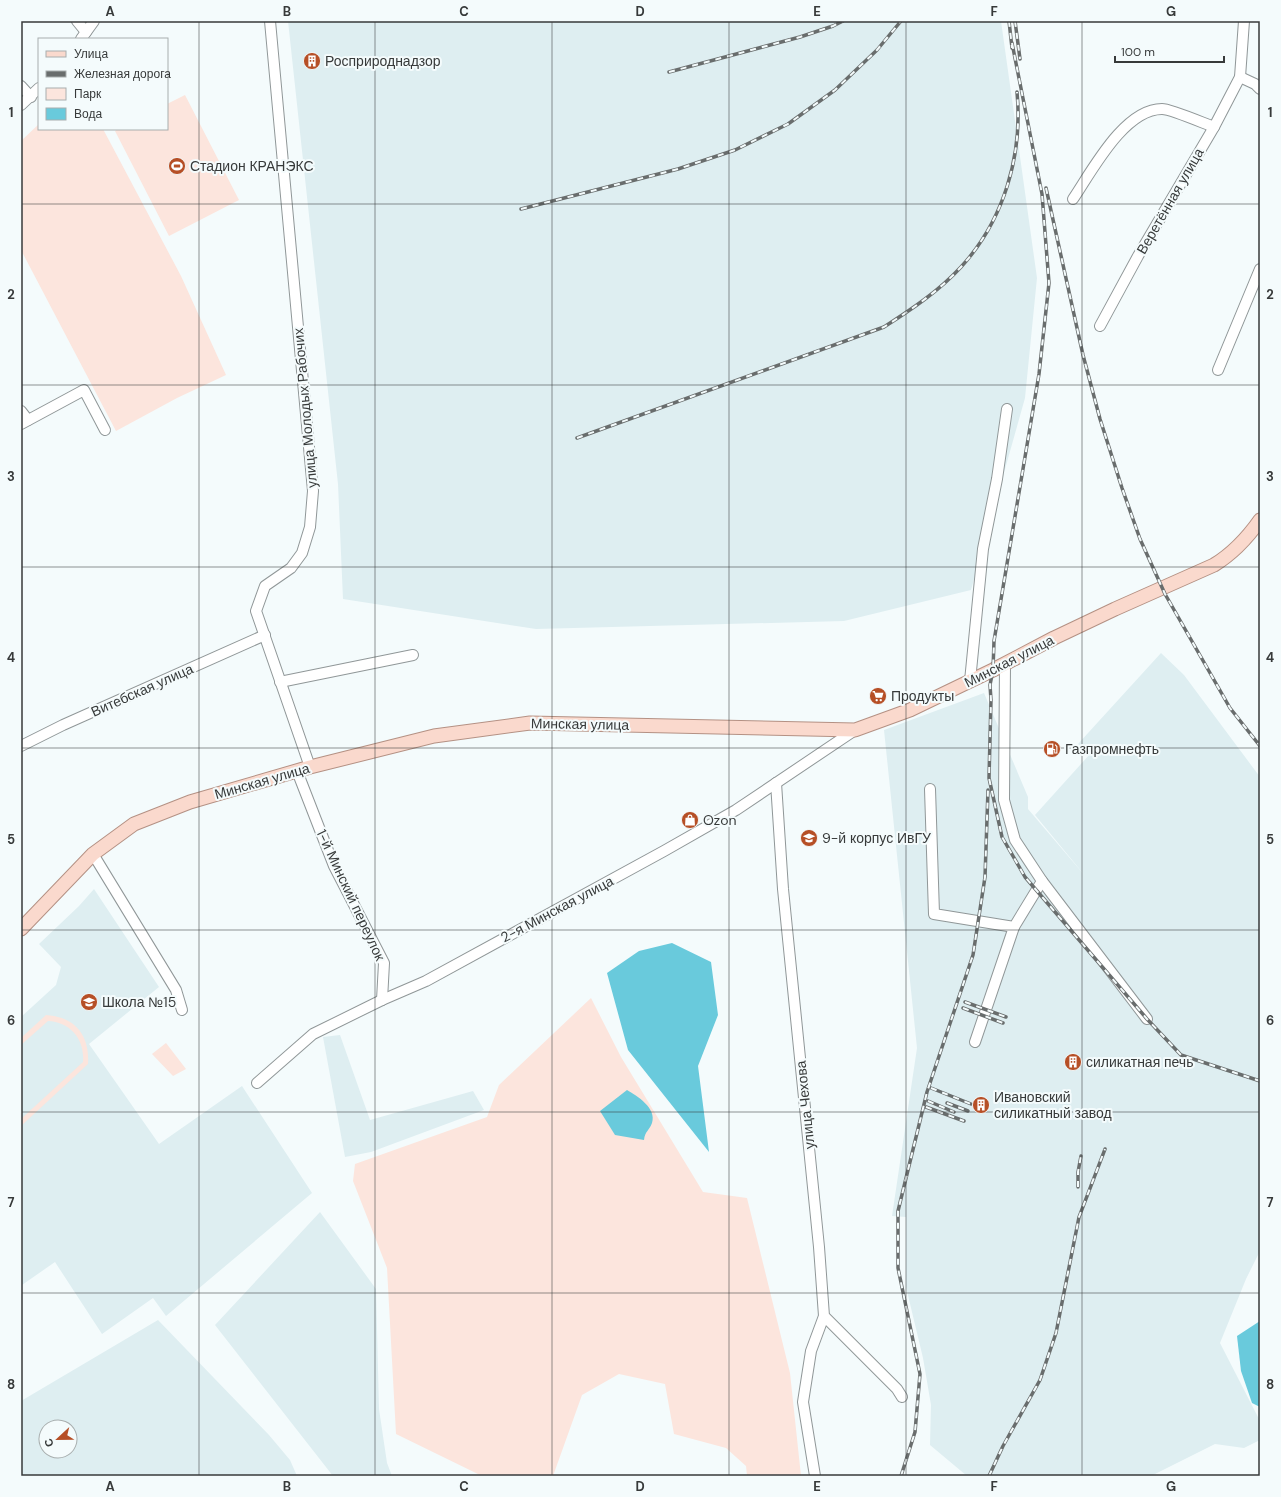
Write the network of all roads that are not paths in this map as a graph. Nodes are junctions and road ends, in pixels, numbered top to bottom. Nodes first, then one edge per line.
1 (77, 21) edge
2 (94, 21) edge
3 (270, 21) edge
4 (1244, 21) edge
5 (84, 35) edge
6 (1240, 76) junction
7 (21, 86) edge
8 (38, 89) edge
9 (1260, 89) edge
10 (31, 97) junction
11 (21, 105) edge
12 (1214, 127) junction
13 (1073, 199) dead end
14 (1260, 269) edge
15 (1100, 326) dead end
16 (1218, 370) dead end
17 (1007, 409) dead end
18 (21, 411) edge
19 (24, 422) edge
20 (105, 430) dead end
21 (1260, 520) edge
22 (265, 635) junction
23 (413, 656) dead end
24 (1005, 664) junction
25 (970, 681) junction
26 (280, 682) junction
27 (855, 730) junction
28 (21, 746) edge
29 (310, 767) junction
30 (297, 771) junction
31 (776, 782) junction
32 (930, 789) dead end
33 (93, 854) junction
34 (1042, 881) junction
35 (1014, 927) junction
36 (21, 929) edge
37 (382, 1000) junction
38 (182, 1010) dead end
39 (1147, 1019) dead end
40 (975, 1042) dead end
41 (257, 1083) dead end
42 (824, 1316) junction
43 (902, 1397) dead end
44 (816, 1476) edge

1 - 5 street
2 - 5 street
3 - 22 street, улица Молодых Рабочих
4 - 6 street
6 - 9 street
6 - 12 street, Веретённая улица
7 - 10 street
8 - 10 street
10 - 11 street
12 - 13 street
12 - 15 street, Веретённая улица
14 - 16 street
17 - 25 street
18 - 19 street
19 - 20 street
21 - 24 main road, Минская улица
22 - 26 street, улица Молодых Рабочих
22 - 28 street, Витебская улица
23 - 26 street
24 - 25 main road, Минская улица
24 - 34 street
25 - 27 main road, Минская улица
26 - 29 street, улица Молодых Рабочих
27 - 29 main road, Минская улица
27 - 31 street, 2-я Минская улица
29 - 30 main road, Минская улица
30 - 33 main road, Минская улица
30 - 37 street, 1-й Минский переулок
31 - 37 street, 2-я Минская улица
31 - 42 street, улица Чехова
32 - 35 street
33 - 36 main road, Минская улица
33 - 38 street
34 - 35 street
34 - 39 street
35 - 40 street
37 - 41 street, 2-я Минская улица
42 - 43 street
42 - 44 street

